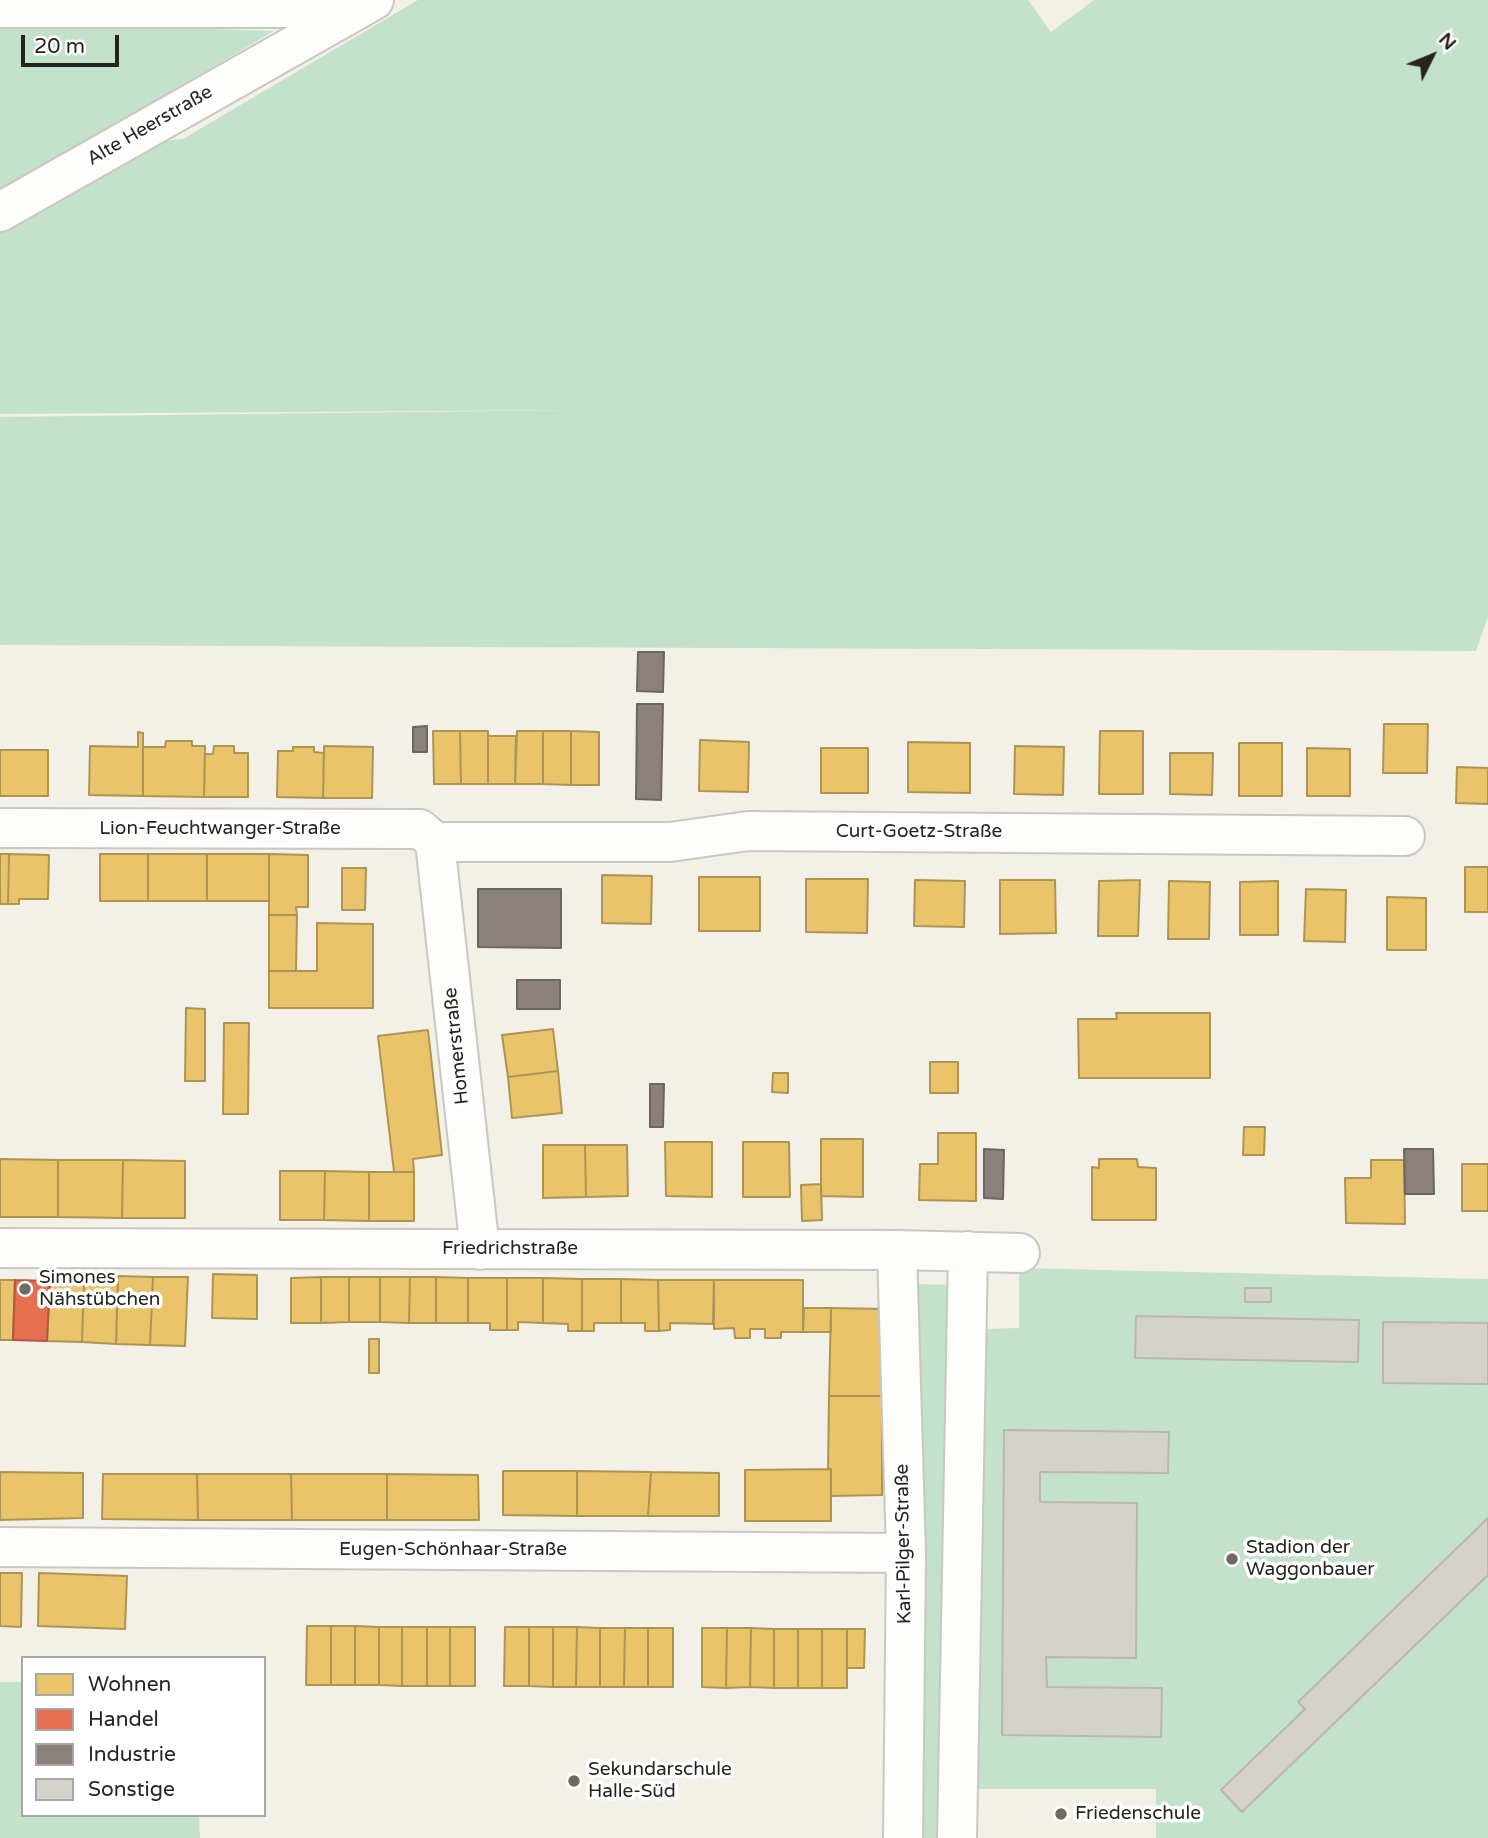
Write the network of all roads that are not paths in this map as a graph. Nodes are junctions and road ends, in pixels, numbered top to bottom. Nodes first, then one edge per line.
1 (366, 4) edge
2 (0, 8) edge
3 (0, 212) edge
4 (0, 828) edge
5 (1405, 835) dead end
6 (435, 842) junction
7 (0, 1248) edge
8 (480, 1250) junction
9 (897, 1250) junction
10 (968, 1251) junction
11 (1020, 1253) dead end
12 (0, 1547) edge
13 (906, 1553) junction
14 (903, 1838) edge
15 (957, 1838) edge

1 - 2 street
1 - 3 street, Alte Heerstraße
4 - 6 street, Lion-Feuchtwanger-Straße
5 - 6 street, Curt-Goetz-Straße
6 - 8 street, Homerstraße
7 - 8 street, Friedrichstraße
8 - 9 street, Friedrichstraße
9 - 10 street, Friedrichstraße
9 - 13 street, Karl-Pilger-Straße
10 - 11 street, Friedrichstraße
10 - 15 street
12 - 13 street, Eugen-Schönhaar-Straße
13 - 14 street, Karl-Pilger-Straße

